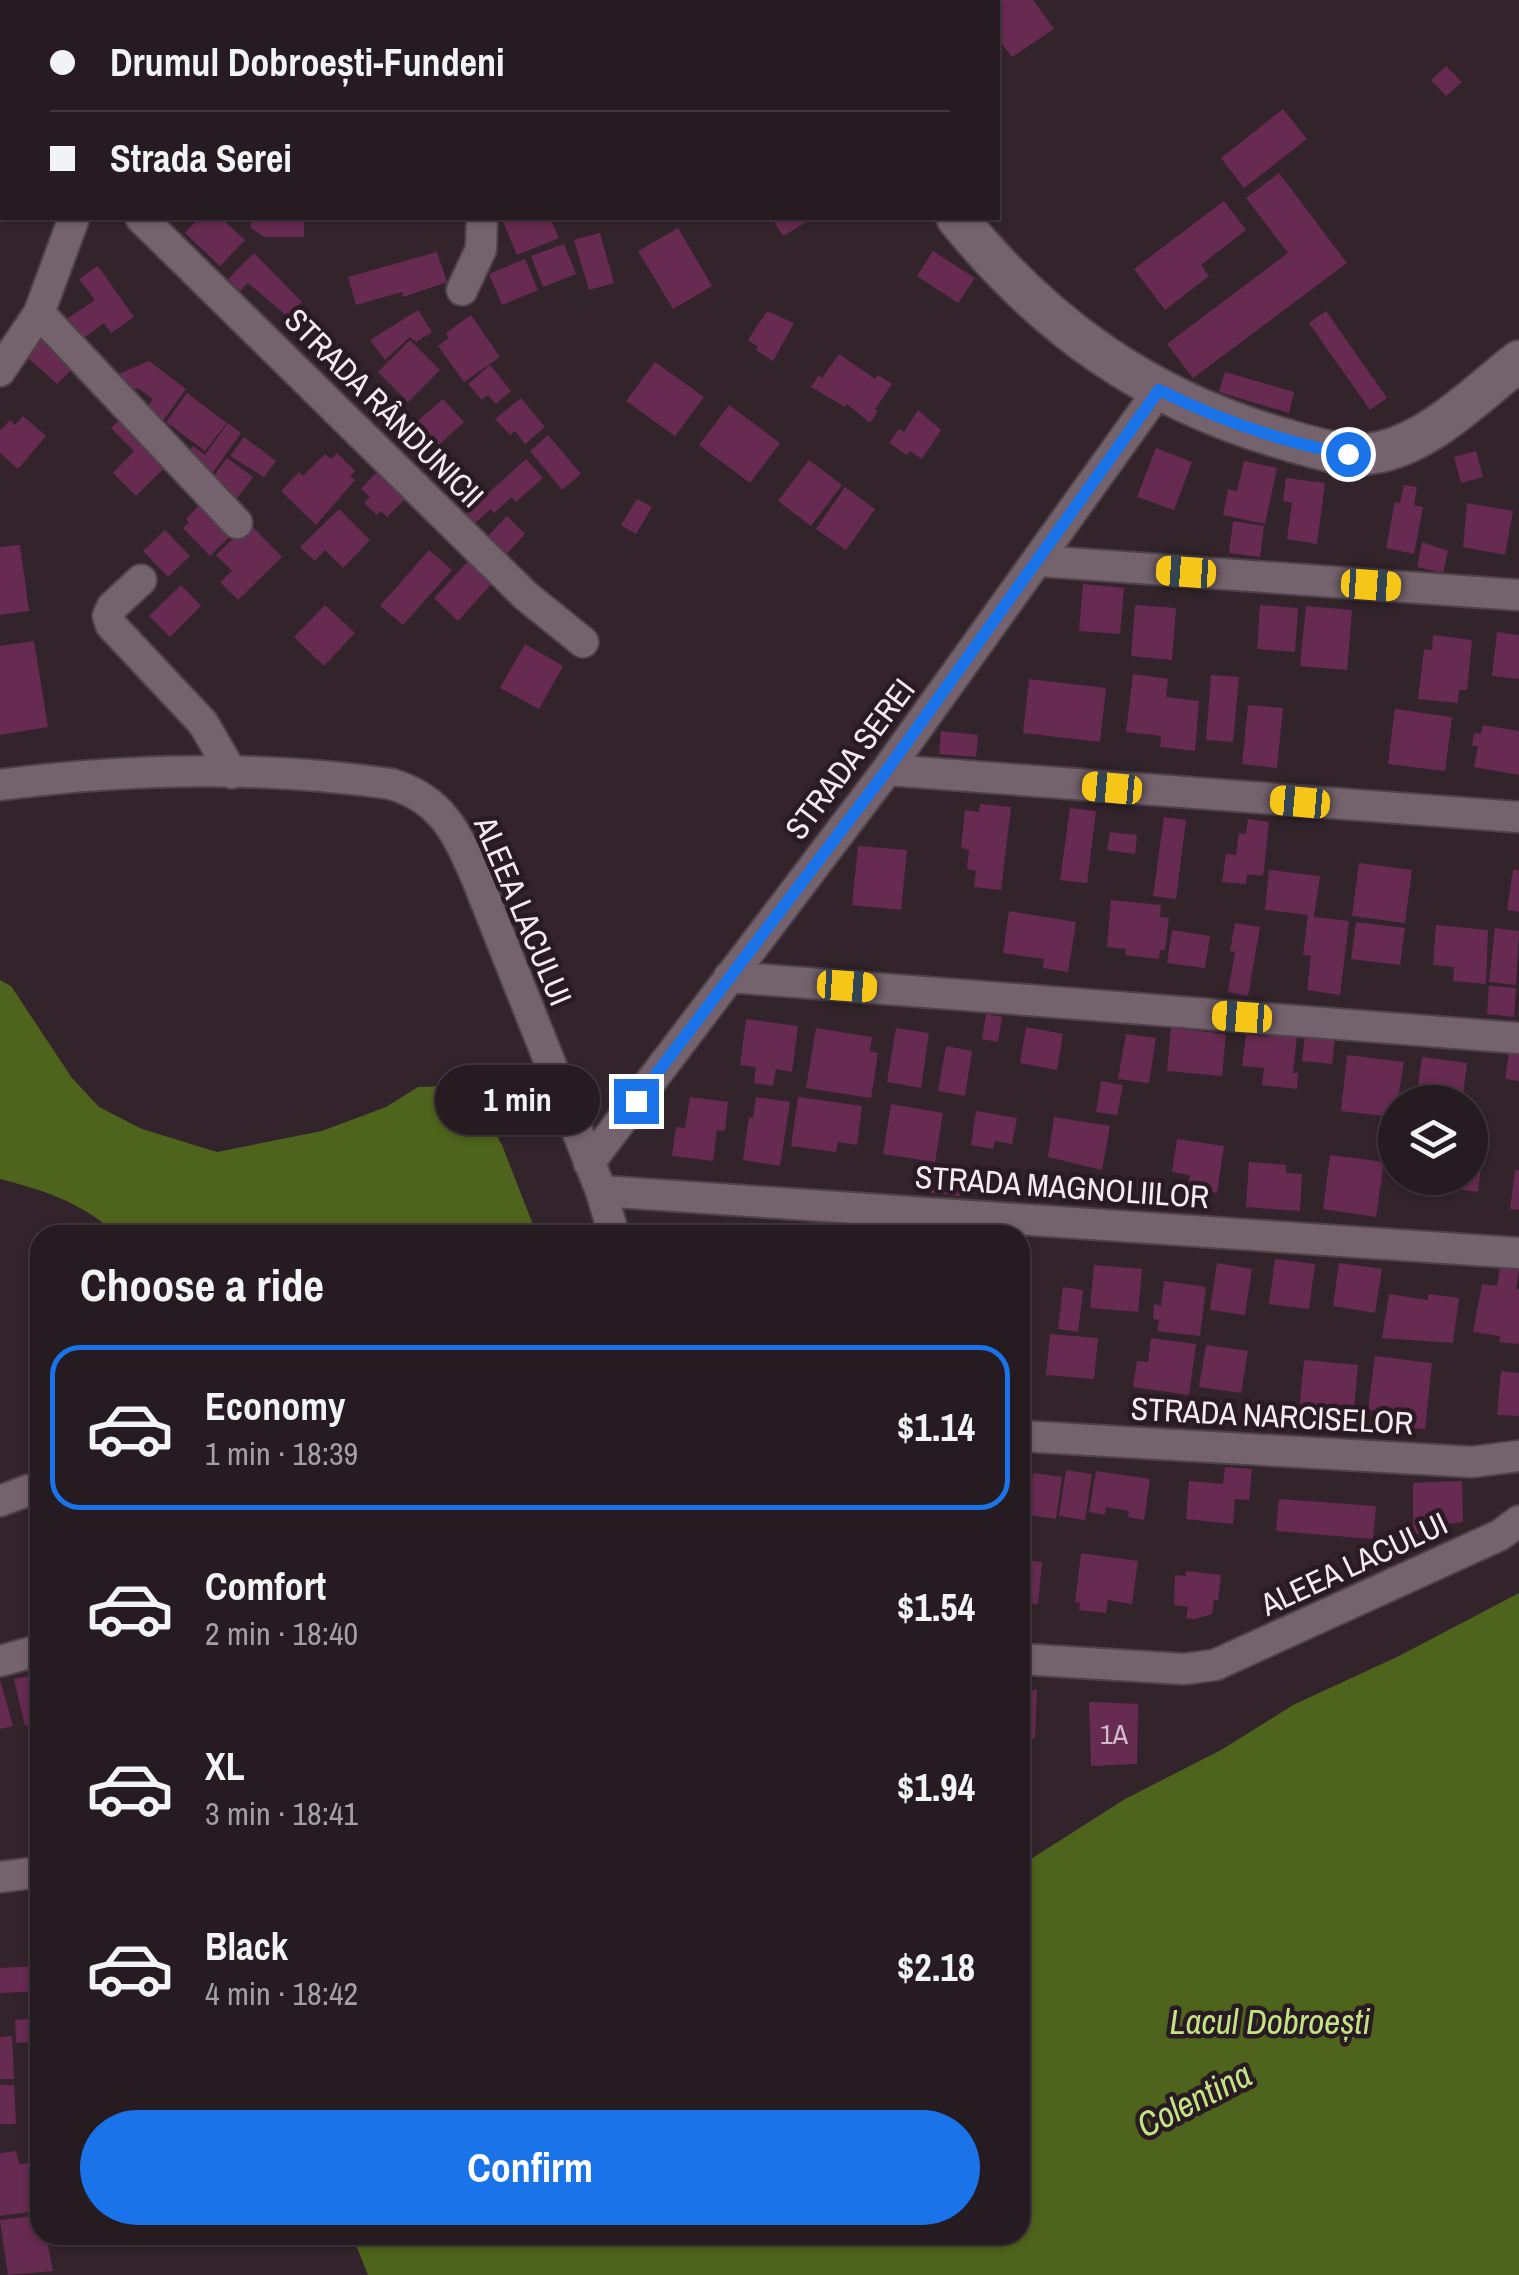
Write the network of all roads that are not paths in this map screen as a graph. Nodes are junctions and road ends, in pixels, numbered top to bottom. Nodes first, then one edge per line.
1 (74, 220) edge
2 (143, 220) edge
3 (482, 220) edge
4 (959, 220) edge
5 (462, 290) dead end
6 (39, 314) junction
7 (11, 344) edge
8 (1519, 361) edge
9 (0, 371) edge
10 (1159, 390) junction
11 (237, 522) dead end
12 (1038, 561) junction
13 (141, 580) dead end
14 (1519, 595) edge
15 (583, 642) dead end
16 (887, 770) junction
17 (232, 773) junction
18 (0, 784) edge
19 (1519, 817) edge
20 (728, 977) junction
21 (1519, 1038) edge
22 (589, 1163) junction
23 (601, 1191) junction
24 (611, 1225) edge
25 (1519, 1253) edge
26 (1030, 1437) edge
27 (1519, 1456) edge
28 (29, 1490) dead end
29 (0, 1501) edge
30 (1519, 1521) edge
31 (30, 1653) edge
32 (1030, 1660) edge
33 (0, 1661) edge
34 (30, 1873) edge
35 (0, 1877) edge

1 - 6 street
2 - 15 street, STRADA RÂNDUNICII
3 - 5 street
4 - 10 street
6 - 7 street
6 - 11 street
7 - 9 street
8 - 10 street
10 - 12 street, STRADA SEREI
12 - 14 street
12 - 16 street, STRADA SEREI
13 - 17 street
16 - 19 street
16 - 20 street, STRADA SEREI
17 - 18 street, ALEEA LACULUI
17 - 22 street, ALEEA LACULUI
20 - 21 street
20 - 22 street, STRADA SEREI
22 - 23 street, ALEEA LACULUI
23 - 24 street, ALEEA LACULUI
23 - 25 street, STRADA MAGNOLIILOR
26 - 27 street, STRADA NARCISELOR
28 - 29 street
30 - 32 street, ALEEA LACULUI
31 - 33 street
34 - 35 street

